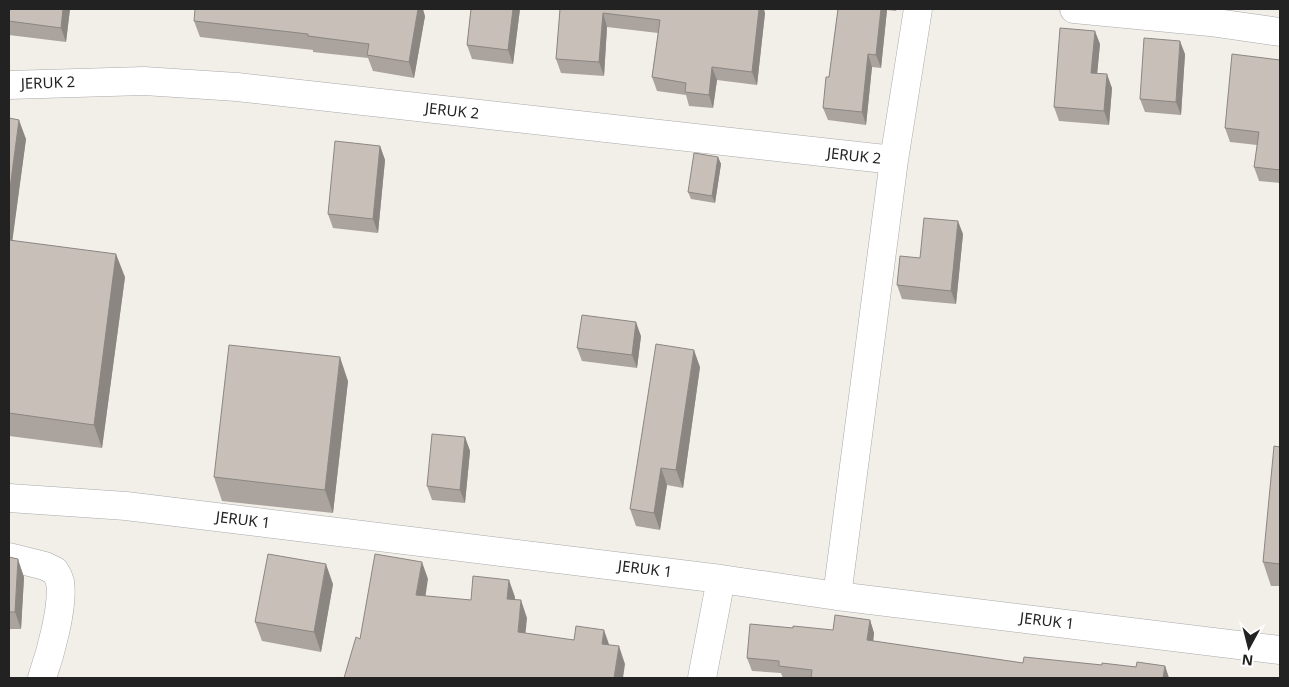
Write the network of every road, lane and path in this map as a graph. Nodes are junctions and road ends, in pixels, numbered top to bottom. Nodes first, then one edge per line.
1 (918, 9) edge
2 (1074, 9) edge
3 (1280, 32) edge
4 (9, 85) edge
5 (894, 160) junction
6 (9, 498) edge
7 (9, 557) edge
8 (721, 579) junction
9 (837, 596) junction
10 (1280, 650) edge
11 (42, 678) edge
12 (702, 678) edge

1 - 5 street
2 - 3 street
4 - 5 street, JERUK 2
5 - 9 street
6 - 8 street, JERUK 1
7 - 11 street
8 - 9 street, JERUK 1
8 - 12 street
9 - 10 street, JERUK 1

